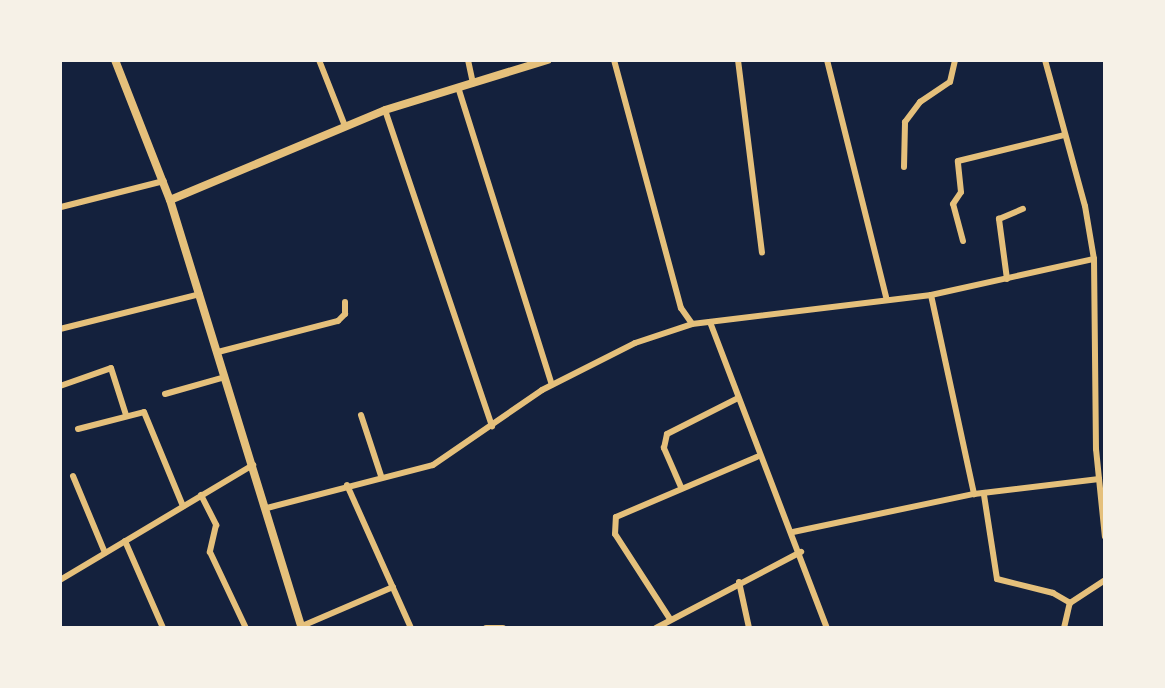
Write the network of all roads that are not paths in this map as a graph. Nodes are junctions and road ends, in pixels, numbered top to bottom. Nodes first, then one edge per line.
1 (115, 60) edge
2 (319, 60) edge
3 (468, 60) edge
4 (548, 60) edge
5 (614, 60) edge
6 (738, 60) edge
7 (827, 60) edge
8 (955, 60) edge
9 (1045, 60) edge
10 (523, 63) edge
11 (473, 82) junction
12 (458, 87) junction
13 (385, 110) junction
14 (345, 126) junction
15 (1065, 135) junction
16 (904, 167) dead end
17 (164, 181) junction
18 (170, 200) junction
19 (62, 207) edge
20 (1023, 209) dead end
21 (963, 241) dead end
22 (762, 253) dead end
23 (1094, 259) junction
24 (1007, 279) junction
25 (200, 294) junction
26 (931, 295) junction
27 (886, 297) junction
28 (345, 302) dead end
29 (710, 322) junction
30 (692, 324) junction
31 (60, 329) edge
32 (218, 352) junction
33 (225, 377) junction
34 (552, 385) junction
35 (60, 386) edge
36 (165, 394) dead end
37 (738, 398) junction
38 (126, 415) junction
39 (361, 415) dead end
40 (492, 426) junction
41 (78, 429) dead end
42 (757, 457) junction
43 (253, 465) junction
44 (73, 476) dead end
45 (381, 476) junction
46 (1099, 479) junction
47 (347, 485) junction
48 (681, 487) junction
49 (974, 494) junction
50 (201, 495) junction
51 (984, 495) junction
52 (183, 506) junction
53 (267, 508) junction
54 (793, 531) junction
55 (1105, 537) edge
56 (125, 541) junction
57 (801, 552) junction
58 (105, 553) junction
59 (60, 580) edge
60 (1105, 580) edge
61 (739, 582) junction
62 (393, 587) junction
63 (1071, 603) junction
64 (670, 619) junction
65 (302, 627) edge
66 (163, 628) edge
67 (246, 628) edge
68 (411, 628) edge
69 (486, 628) edge
70 (504, 628) edge
71 (656, 628) edge
72 (749, 628) edge
73 (827, 628) edge
74 (1064, 628) edge

1 - 17 street
2 - 14 street
3 - 11 street
4 - 10 street
5 - 30 street
6 - 22 street
7 - 27 street
8 - 16 street
9 - 15 street
10 - 11 street
11 - 12 street
12 - 13 street
12 - 34 street
13 - 14 street
13 - 40 street
14 - 18 street
15 - 21 street
15 - 23 street
17 - 18 street
17 - 19 street
18 - 25 street
20 - 24 street
23 - 24 street
23 - 46 street
24 - 26 street
25 - 31 street
25 - 32 street
26 - 27 street
26 - 49 street
27 - 29 street
28 - 32 street
29 - 30 street
29 - 37 street
30 - 34 street
32 - 33 street
33 - 36 street
33 - 43 street
34 - 40 street
35 - 38 street
37 - 42 street
37 - 48 street
38 - 41 street
38 - 52 street
39 - 45 street
40 - 45 street
42 - 48 street
42 - 54 street
43 - 50 street
43 - 53 street
44 - 58 street
45 - 47 street
46 - 51 street
46 - 55 street
47 - 53 street
47 - 62 street
48 - 64 street
49 - 51 street
49 - 54 street
50 - 52 street
50 - 67 street
51 - 63 street
52 - 56 street
53 - 65 street
54 - 57 street
56 - 58 street
56 - 66 street
57 - 61 street
57 - 73 street
58 - 59 street
60 - 63 street
61 - 64 street
61 - 72 street
62 - 65 street
62 - 68 street
63 - 74 street
64 - 71 street
69 - 70 street

